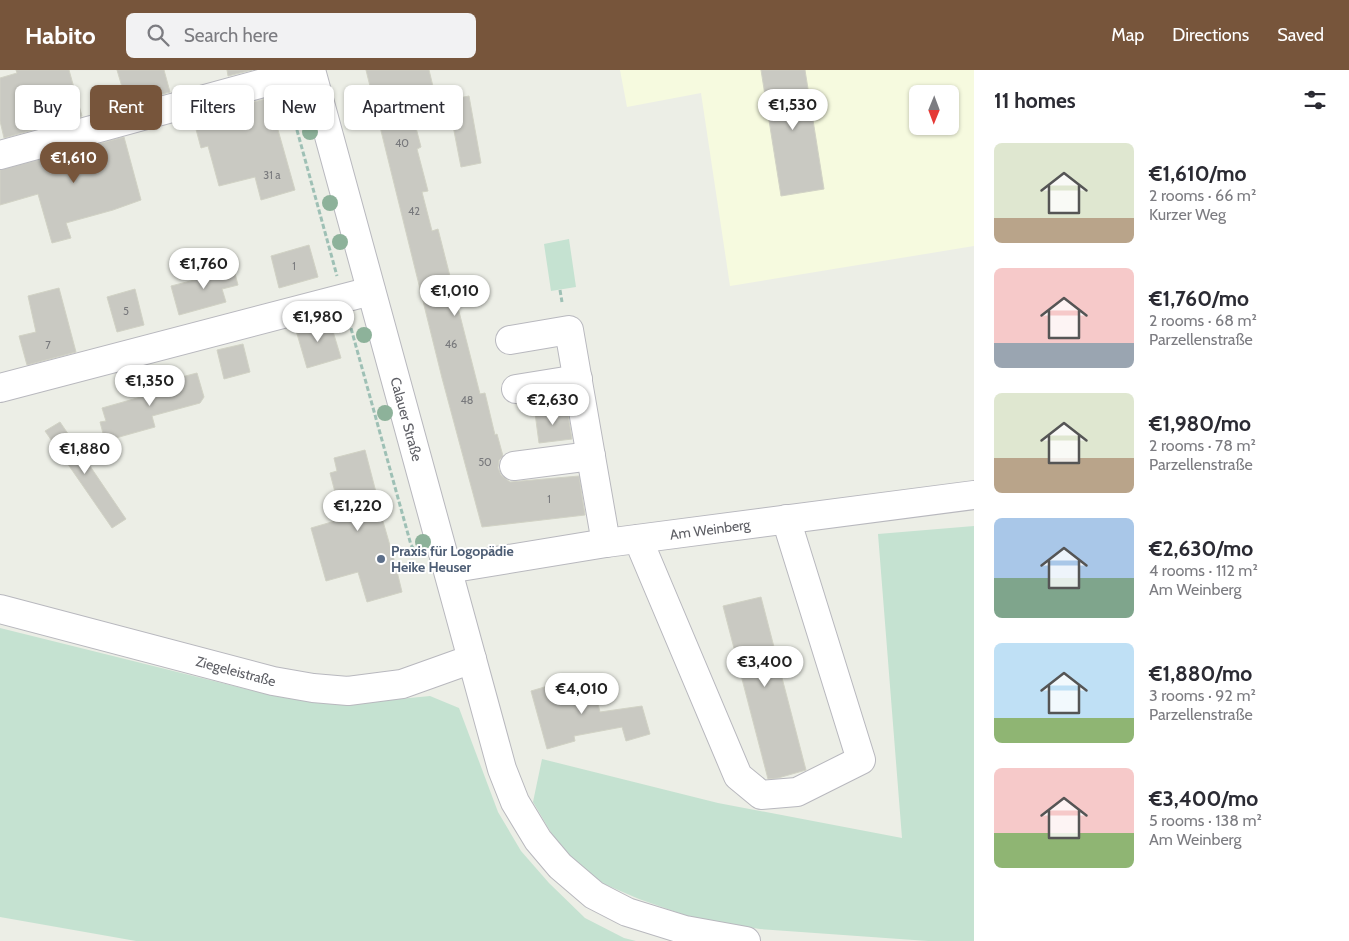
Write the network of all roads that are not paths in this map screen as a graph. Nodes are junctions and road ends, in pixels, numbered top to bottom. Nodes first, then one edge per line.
1 (311, 70) edge
2 (0, 155) edge
3 (371, 291) junction
4 (510, 340) dead end
5 (578, 379) junction
6 (0, 388) edge
7 (516, 390) dead end
8 (591, 456) junction
9 (514, 466) dead end
10 (974, 495) edge
11 (786, 519) junction
12 (638, 540) junction
13 (606, 543) junction
14 (448, 569) junction
15 (0, 609) edge
16 (472, 659) junction
17 (746, 941) edge

1 - 2 street
1 - 3 street, Calauer Straße
3 - 6 street
3 - 14 street, Calauer Straße
4 - 5 street
5 - 7 street
5 - 8 street
8 - 9 street
8 - 13 street
10 - 11 street, Am Weinberg
11 - 12 street, Am Weinberg
11 - 12 street
12 - 13 street, Am Weinberg
13 - 14 street, Am Weinberg
14 - 16 street, Calauer Straße
15 - 16 street, Ziegeleistraße
16 - 17 street, Calauer Straße

